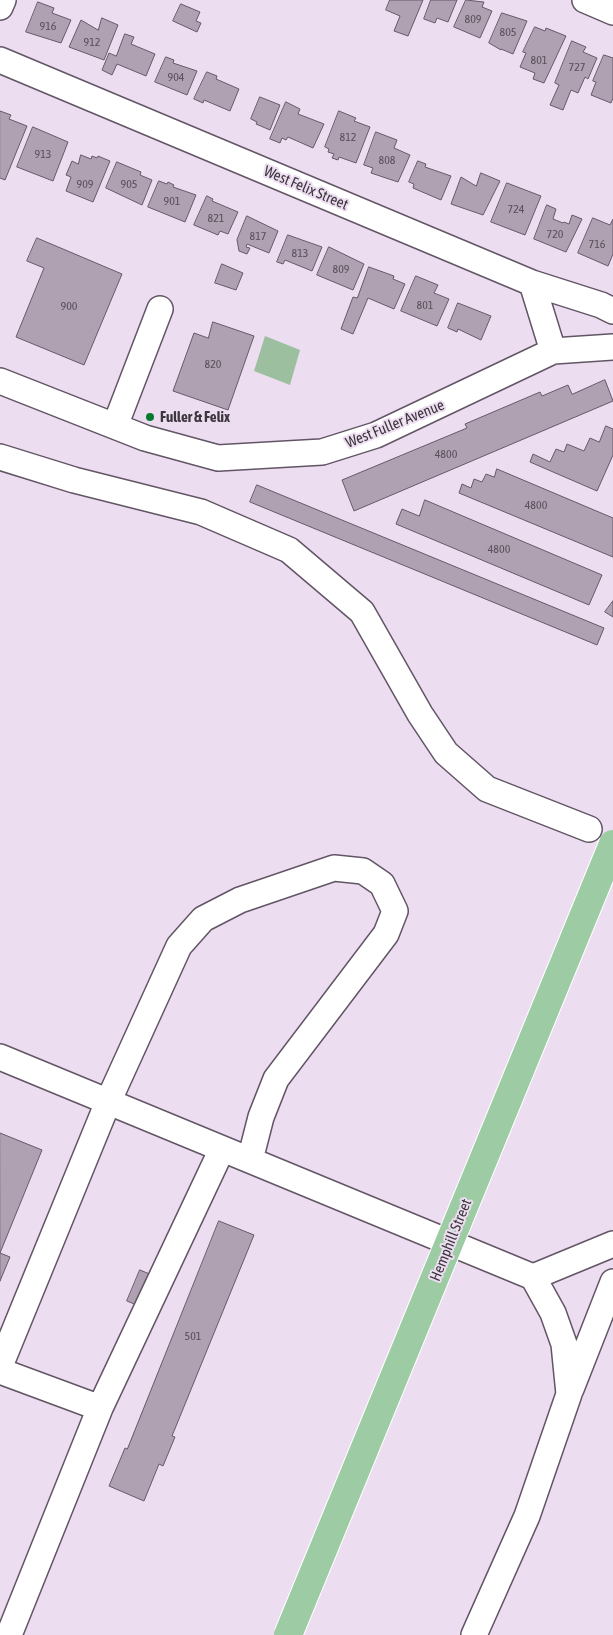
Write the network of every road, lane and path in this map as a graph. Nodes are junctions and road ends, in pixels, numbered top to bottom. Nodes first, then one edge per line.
1 (3, 0) edge
2 (585, 0) edge
3 (0, 7) edge
4 (613, 12) edge
5 (0, 60) edge
6 (532, 283) junction
7 (160, 309) dead end
8 (613, 311) edge
9 (613, 347) edge
10 (553, 351) junction
11 (0, 380) edge
12 (115, 426) junction
13 (0, 456) edge
14 (589, 829) dead end
15 (613, 844) edge
16 (0, 1057) edge
17 (108, 1102) junction
18 (222, 1149) junction
19 (250, 1160) junction
20 (613, 1244) edge
21 (533, 1277) junction
22 (613, 1282) edge
23 (0, 1366) edge
24 (0, 1371) edge
25 (569, 1394) junction
26 (100, 1408) junction
27 (9, 1635) edge
28 (288, 1635) edge
29 (474, 1635) edge

1 - 3 street
2 - 4 street
5 - 6 street, West Felix Street
6 - 8 street, West Felix Street
6 - 10 street
7 - 12 street
9 - 10 street, West Fuller Avenue
10 - 12 street, West Fuller Avenue
11 - 12 street, West Fuller Avenue
13 - 14 street
15 - 28 main road, Hemphill Street, bridge
16 - 17 street
17 - 18 street
17 - 19 street
17 - 23 street
18 - 19 street
18 - 26 street
19 - 21 street
20 - 21 street
21 - 25 street
22 - 25 street
24 - 26 street
25 - 29 street
26 - 27 street

